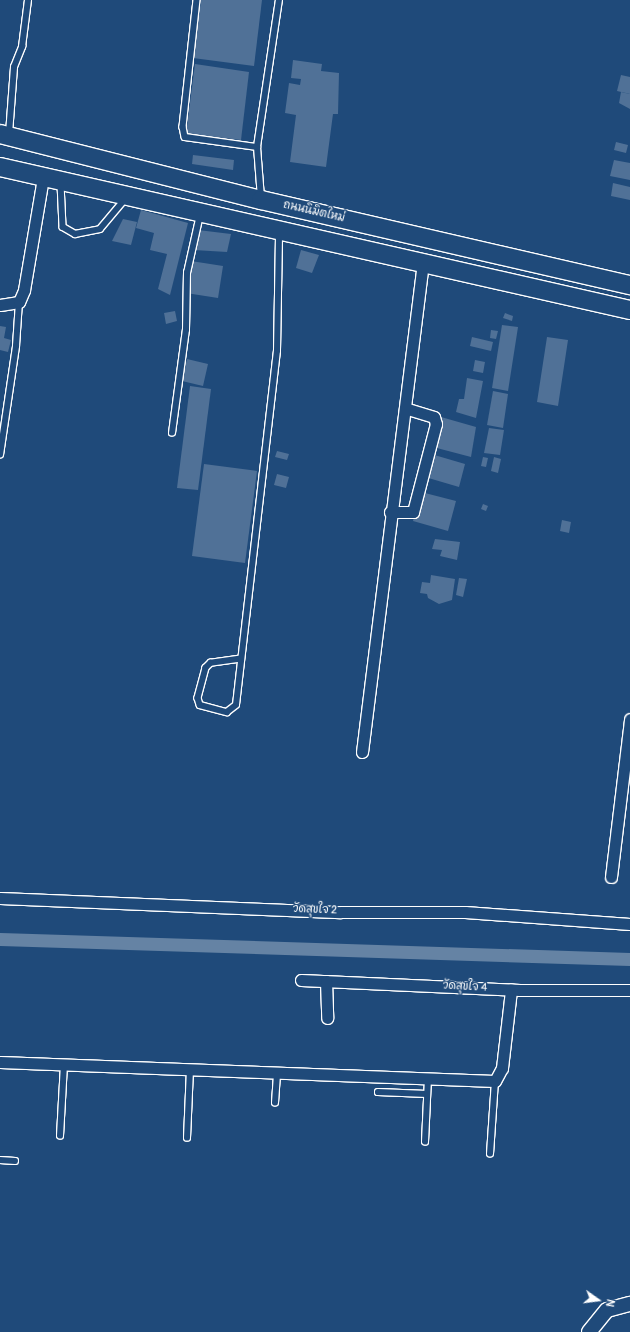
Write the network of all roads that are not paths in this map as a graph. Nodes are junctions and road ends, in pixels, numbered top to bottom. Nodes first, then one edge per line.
1 (28, 0) edge
2 (197, 0) edge
3 (279, 0) edge
4 (5, 135) edge
5 (256, 147) junction
6 (0, 167) edge
7 (43, 178) junction
8 (61, 182) junction
9 (128, 197) junction
10 (261, 200) junction
11 (200, 213) junction
12 (279, 229) junction
13 (423, 262) junction
14 (630, 285) edge
15 (18, 302) junction
16 (0, 305) edge
17 (630, 310) edge
18 (405, 408) junction
19 (172, 433) dead end
20 (0, 455) edge
21 (390, 512) junction
22 (241, 659) junction
23 (630, 719) edge
24 (362, 752) dead end
25 (611, 877) dead end
26 (0, 898) edge
27 (630, 924) edge
28 (301, 980) dead end
29 (326, 981) junction
30 (510, 990) junction
31 (630, 990) edge
32 (327, 1018) dead end
33 (0, 1062) edge
34 (64, 1064) junction
35 (190, 1070) junction
36 (277, 1072) junction
37 (428, 1078) junction
38 (494, 1081) junction
39 (378, 1092) dead end
40 (427, 1094) junction
41 (275, 1103) dead end
42 (60, 1136) dead end
43 (187, 1138) dead end
44 (425, 1142) dead end
45 (490, 1154) dead end
46 (0, 1160) edge
47 (15, 1161) dead end
48 (630, 1304) edge
49 (589, 1332) edge

1 - 4 lane
2 - 5 lane
3 - 5 lane
4 - 10 main road, ถนนนิมิตใหม่
5 - 10 lane
6 - 7 main road
7 - 8 main road
7 - 15 street
8 - 9 main road
8 - 9 lane
9 - 11 main road
10 - 14 main road, ถนนนิมิตใหม่
11 - 12 main road
11 - 19 lane
12 - 13 main road
12 - 22 lane
13 - 17 main road
13 - 18 street
15 - 16 street
15 - 20 lane
18 - 21 street
18 - 21 street
21 - 24 street
22 - 22 lane
23 - 25 street
26 - 27 street, วัดสุขใจ 2
28 - 29 street, วัดสุขใจ 4
29 - 30 street, วัดสุขใจ 4
29 - 32 street
30 - 31 street, วัดสุขใจ 4
30 - 38 street
33 - 34 street
34 - 35 street
34 - 42 lane
35 - 36 street
35 - 43 lane
36 - 37 street
36 - 41 lane
37 - 38 street
37 - 40 lane
38 - 45 lane
39 - 40 lane
40 - 44 lane
46 - 47 lane
48 - 49 street

